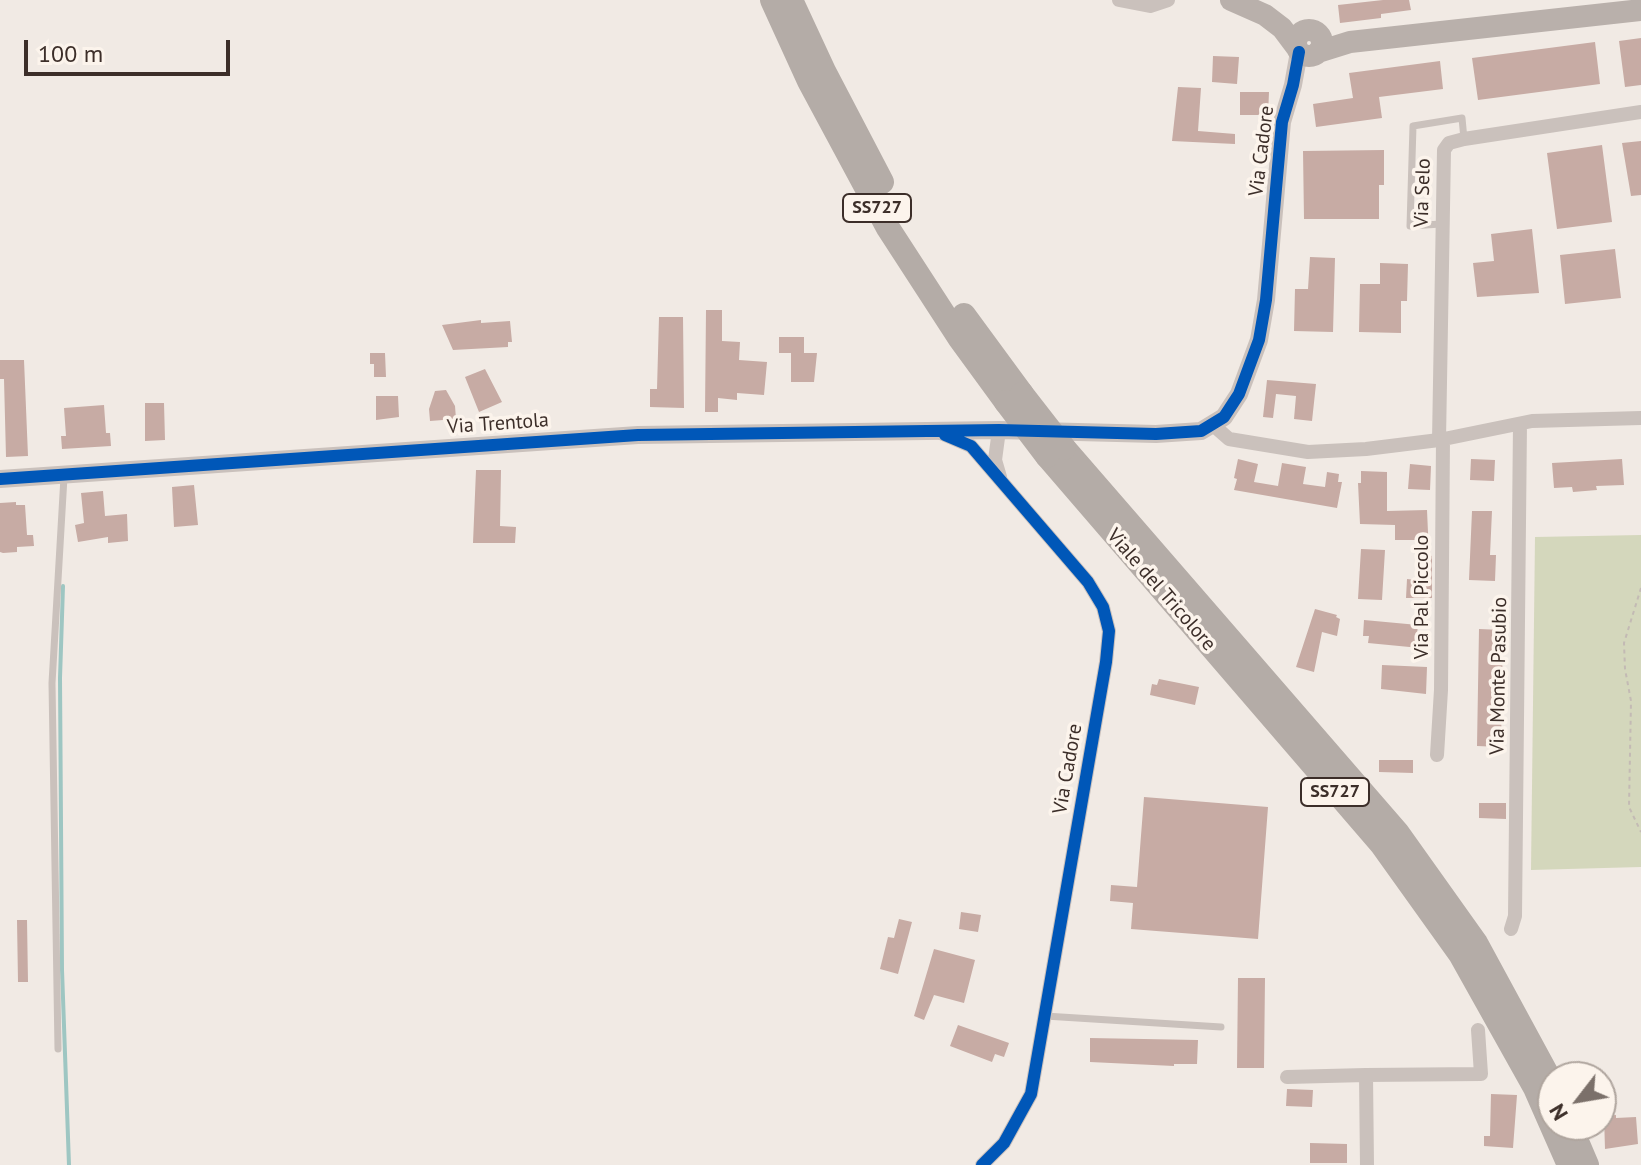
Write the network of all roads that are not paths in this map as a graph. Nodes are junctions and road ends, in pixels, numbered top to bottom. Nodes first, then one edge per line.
1 (772, 0) edge
2 (791, 0) edge
3 (1119, 0) edge
4 (1168, 0) edge
5 (1231, 0) edge
6 (1266, 0) edge
7 (1154, 3) edge
8 (1641, 10) edge
9 (1309, 46) junction
10 (1641, 112) edge
11 (1464, 139) junction
12 (1441, 224) junction
13 (1014, 398) junction
14 (1641, 418) edge
15 (1520, 424) junction
16 (1213, 425) junction
17 (999, 430) junction
18 (937, 432) junction
19 (1441, 440) junction
20 (1056, 452) junction
21 (64, 475) junction
22 (0, 479) edge
23 (1002, 481) junction
24 (1437, 755) dead end
25 (1511, 929) dead end
26 (1045, 1016) junction
27 (1221, 1027) dead end
28 (1478, 1030) dead end
29 (58, 1049) dead end
30 (1540, 1061) edge
31 (1366, 1075) junction
32 (1287, 1077) dead end
33 (1577, 1141) edge
34 (982, 1165) edge
35 (1367, 1165) edge
36 (1569, 1165) edge
37 (1587, 1165) edge

1 - 13 highway, Viale del Tricolore / SS727
2 - 13 highway, Viale del Tricolore / SS727
3 - 7 street
4 - 7 street
5 - 9 main road
6 - 9 main road
8 - 9 main road
9 - 16 street, Via Cadore
10 - 11 street
11 - 12 street, Via Selo
11 - 12 lane
12 - 19 street, Via Selo
13 - 20 highway, Viale del Tricolore / SS727, bridge
14 - 15 street
15 - 19 street
15 - 25 street, Via Monte Pasubio
16 - 17 street
16 - 19 street
17 - 18 street, Via Trentola
17 - 23 street
18 - 21 street, Via Trentola
18 - 23 street, Via Cadore
19 - 24 street, Via Pal Piccolo
20 - 30 highway, Viale del Tricolore / SS727
20 - 36 highway, Viale del Tricolore / SS727
21 - 22 street, Via Trentola
21 - 29 lane
23 - 26 street, Via Cadore
26 - 27 lane
26 - 34 street, Via Cadore
28 - 31 street
31 - 32 street
31 - 35 street
33 - 37 highway

